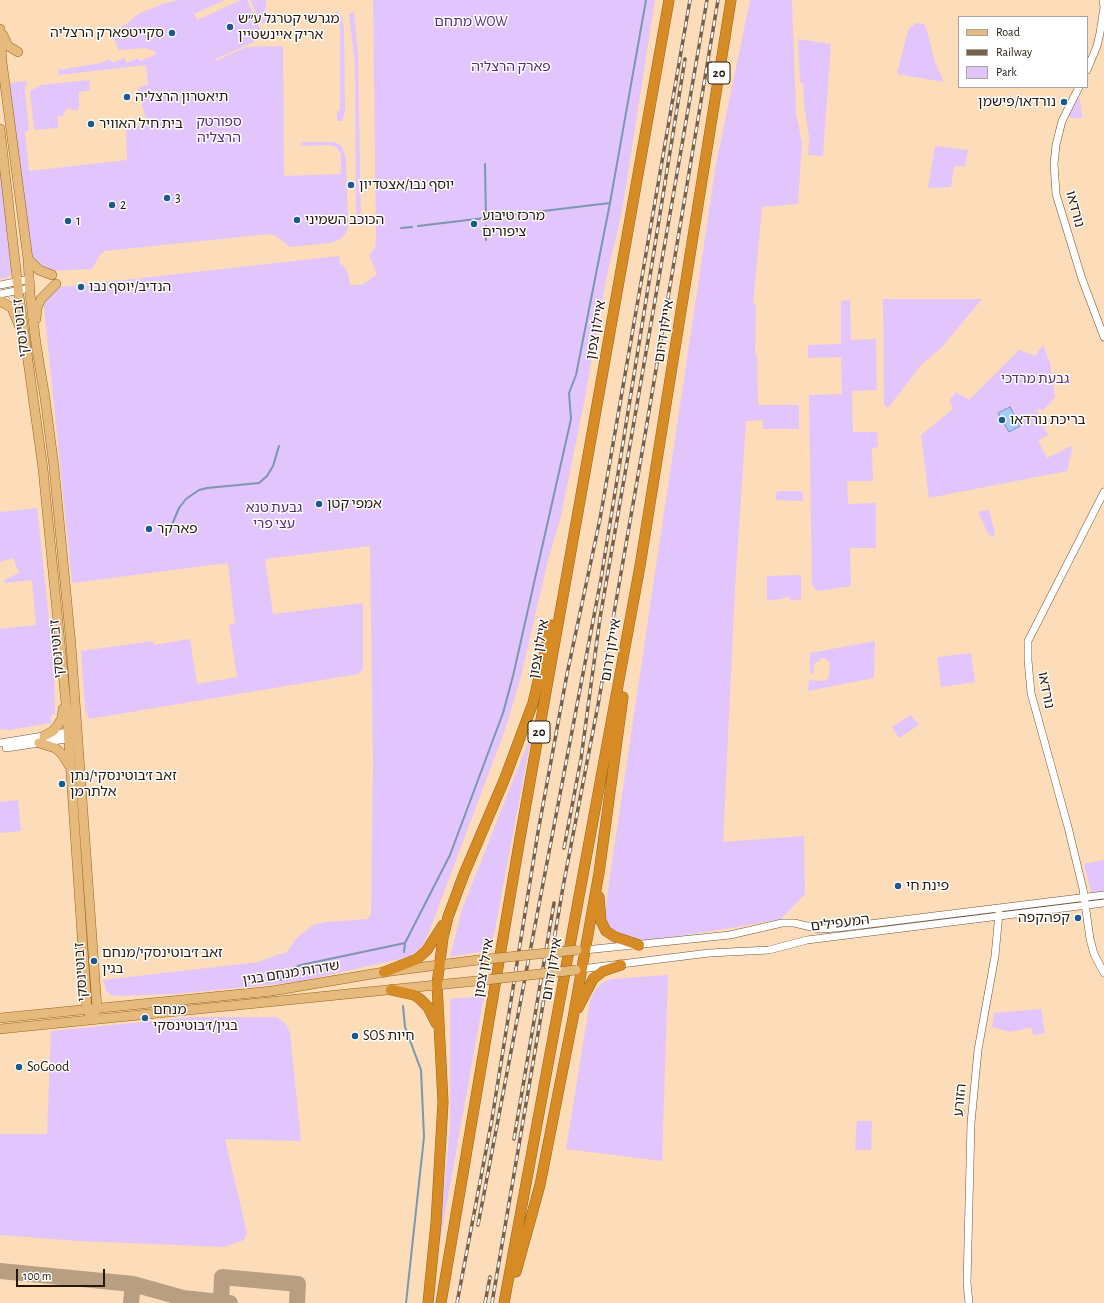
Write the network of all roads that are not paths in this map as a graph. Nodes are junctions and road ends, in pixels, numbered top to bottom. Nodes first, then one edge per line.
1 (669, 0) edge
2 (731, 0) edge
3 (1103, 0) edge
4 (0, 28) edge
5 (18, 52) dead end
6 (1, 58) edge
7 (1088, 67) edge
8 (1078, 88) edge
9 (0, 129) edge
10 (28, 259) junction
11 (30, 284) junction
12 (0, 285) edge
13 (19, 286) junction
14 (0, 294) edge
15 (0, 301) edge
16 (1104, 337) edge
17 (26, 344) junction
18 (36, 344) junction
19 (585, 470) junction
20 (1104, 492) edge
21 (640, 566) junction
22 (66, 698) junction
23 (68, 736) junction
24 (79, 736) junction
25 (42, 740) junction
26 (0, 744) edge
27 (0, 748) edge
28 (71, 772) junction
29 (599, 872) junction
30 (1104, 895) edge
31 (1084, 897) junction
32 (1104, 903) edge
33 (1085, 905) junction
34 (1009, 906) junction
35 (998, 916) junction
36 (448, 917) junction
37 (639, 945) junction
38 (581, 950) junction
39 (439, 964) junction
40 (621, 965) junction
41 (578, 969) junction
42 (384, 972) junction
43 (1104, 973) edge
44 (95, 981) junction
45 (85, 982) junction
46 (437, 984) junction
47 (391, 990) junction
48 (121, 1006) junction
49 (97, 1008) junction
50 (87, 1009) junction
51 (65, 1011) junction
52 (0, 1018) edge
53 (573, 1018) junction
54 (92, 1020) junction
55 (438, 1028) junction
56 (0, 1029) edge
57 (428, 1303) edge
58 (440, 1303) edge
59 (504, 1303) edge
60 (508, 1303) edge
61 (969, 1303) edge

1 - 19 highway, איילון צפון / 20
2 - 21 highway, איילון דרום / 20
3 - 7 street
4 - 5 main road
4 - 6 main road, ז'בוטינסקי
6 - 10 main road, ז'בוטינסקי
8 - 16 street, נורדאו
9 - 13 main road, ז'בוטינסקי
10 - 11 main road, ז'בוטינסקי
10 - 18 main road
11 - 13 street
11 - 18 main road, ז'בוטינסקי
12 - 13 street
13 - 14 street
13 - 17 main road, ז'בוטינסקי
15 - 17 main road
17 - 22 main road, ז'בוטינסקי
18 - 24 main road, ז'בוטינסקי
19 - 36 highway
19 - 58 highway, איילון צפון / 20
20 - 31 street, נורדאו
21 - 29 highway
21 - 59 highway, איילון דרום / 20
22 - 23 main road, ז'בוטינסקי
22 - 25 main road
23 - 24 street
23 - 25 street
23 - 28 main road, ז'בוטינסקי
24 - 44 main road, ז'בוטינסקי
25 - 26 street
25 - 27 street
25 - 28 main road
28 - 45 main road, ז'בוטינסקי
29 - 37 highway
29 - 38 highway
30 - 31 street, המעפילים
31 - 33 street, נורדאו
31 - 34 street, המעפילים
32 - 33 street, המעפילים
33 - 35 street, המעפילים
33 - 43 street, נורדאו
34 - 35 street
34 - 37 street, המעפילים
35 - 40 street, המעפילים
35 - 61 street, הזורע
36 - 39 highway
36 - 42 highway
37 - 38 street, המעפילים
38 - 39 main road, שדרות מנחם בגין, bridge
38 - 41 highway
39 - 42 main road, שדרות מנחם בגין
39 - 46 highway
40 - 41 street, המעפילים
40 - 53 highway
41 - 46 main road, שדרות מנחם בגין, bridge
41 - 53 highway
42 - 48 main road, שדרות מנחם בגין
44 - 48 main road
44 - 49 main road, ז'בוטינסקי
45 - 50 main road, ז'בוטינסקי
45 - 51 main road
46 - 47 main road, שדרות מנחם בגין
46 - 55 highway
47 - 54 main road, שדרות מנחם בגין
47 - 55 highway
48 - 49 main road, שדרות מנחם בגין
49 - 50 main road, שדרות מנחם בגין
49 - 54 main road, ז'בוטינסקי
50 - 51 main road, שדרות מנחם בגין
50 - 54 main road, ז'בוטינסקי
51 - 52 main road, שדרות מנחם בגין
53 - 60 highway
54 - 56 main road, שדרות מנחם בגין
55 - 57 highway

